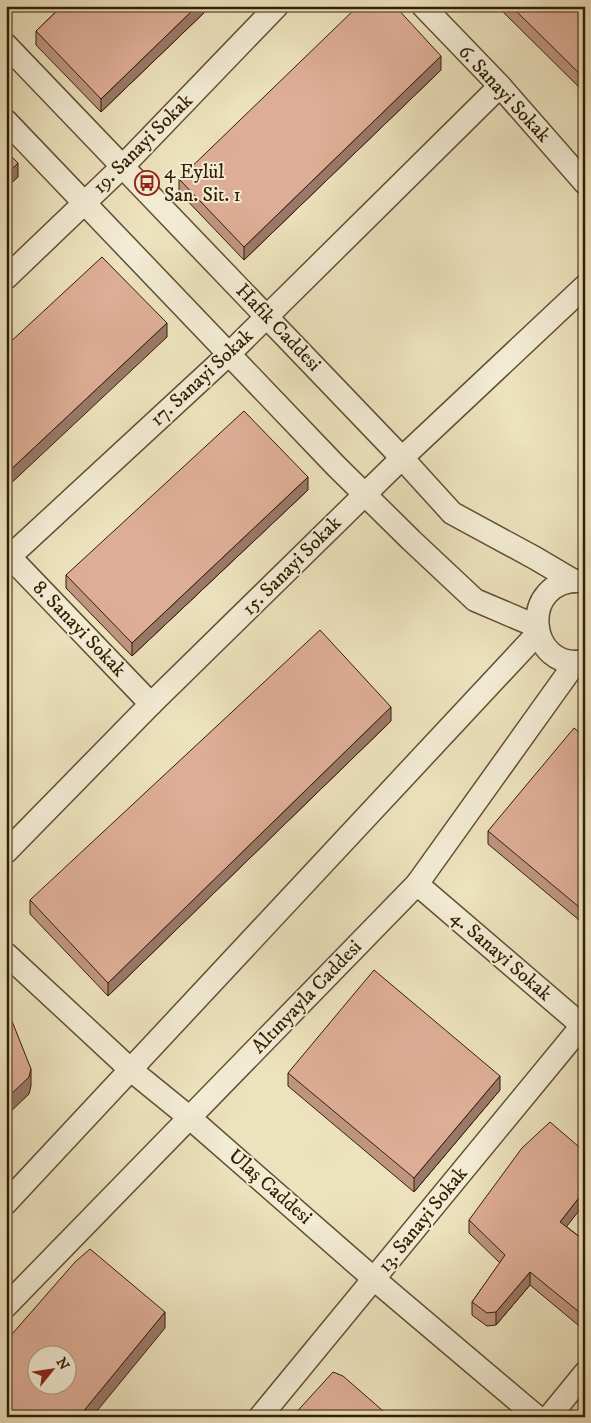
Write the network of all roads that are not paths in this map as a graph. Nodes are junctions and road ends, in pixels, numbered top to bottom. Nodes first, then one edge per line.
1 (277, 6) edge
2 (423, 6) edge
3 (6, 45) edge
4 (500, 86) junction
5 (6, 121) edge
6 (123, 166) junction
7 (585, 183) edge
8 (85, 202) junction
9 (6, 278) edge
10 (585, 286) edge
11 (266, 316) junction
12 (229, 354) junction
13 (402, 458) junction
14 (365, 494) junction
15 (8, 557) edge
16 (580, 579) edge
17 (537, 629) junction
18 (582, 662) edge
19 (151, 704) junction
20 (6, 852) edge
21 (417, 884) junction
22 (6, 954) edge
23 (584, 1025) edge
24 (131, 1070) junction
25 (190, 1118) junction
26 (6, 1203) edge
27 (374, 1279) junction
28 (6, 1306) edge
29 (585, 1373) edge
30 (260, 1417) edge
31 (537, 1417) edge
32 (549, 1417) edge

1 - 6 street, 19. Sanayi Sokak
2 - 4 street, 6. Sanayi Sokak
3 - 6 street, Hafik Caddesi
4 - 7 street, 6. Sanayi Sokak
4 - 11 street, 17. Sanayi Sokak
5 - 8 street
6 - 8 street, 19. Sanayi Sokak
6 - 11 street, Hafik Caddesi
8 - 9 street, 19. Sanayi Sokak
8 - 12 street
10 - 13 street, 15. Sanayi Sokak
11 - 12 street, 17. Sanayi Sokak
11 - 13 street, Hafik Caddesi
12 - 14 street
12 - 15 street, 17. Sanayi Sokak
13 - 14 street, 15. Sanayi Sokak
13 - 16 street, Hafik Caddesi
14 - 17 street
14 - 19 street, 15. Sanayi Sokak
15 - 19 street, 8. Sanayi Sokak
16 - 17 street
17 - 18 street
17 - 24 street
18 - 21 street, Altınyayla Caddesi
19 - 20 street, 15. Sanayi Sokak
21 - 23 street, 4. Sanayi Sokak
21 - 25 street, Altınyayla Caddesi
22 - 24 street, Ulaş Caddesi
23 - 27 street, 13. Sanayi Sokak
24 - 25 street, Ulaş Caddesi
24 - 26 street
25 - 27 street, Ulaş Caddesi
25 - 28 street, Altınyayla Caddesi
27 - 30 street, 13. Sanayi Sokak
27 - 31 street, Ulaş Caddesi
29 - 32 street

